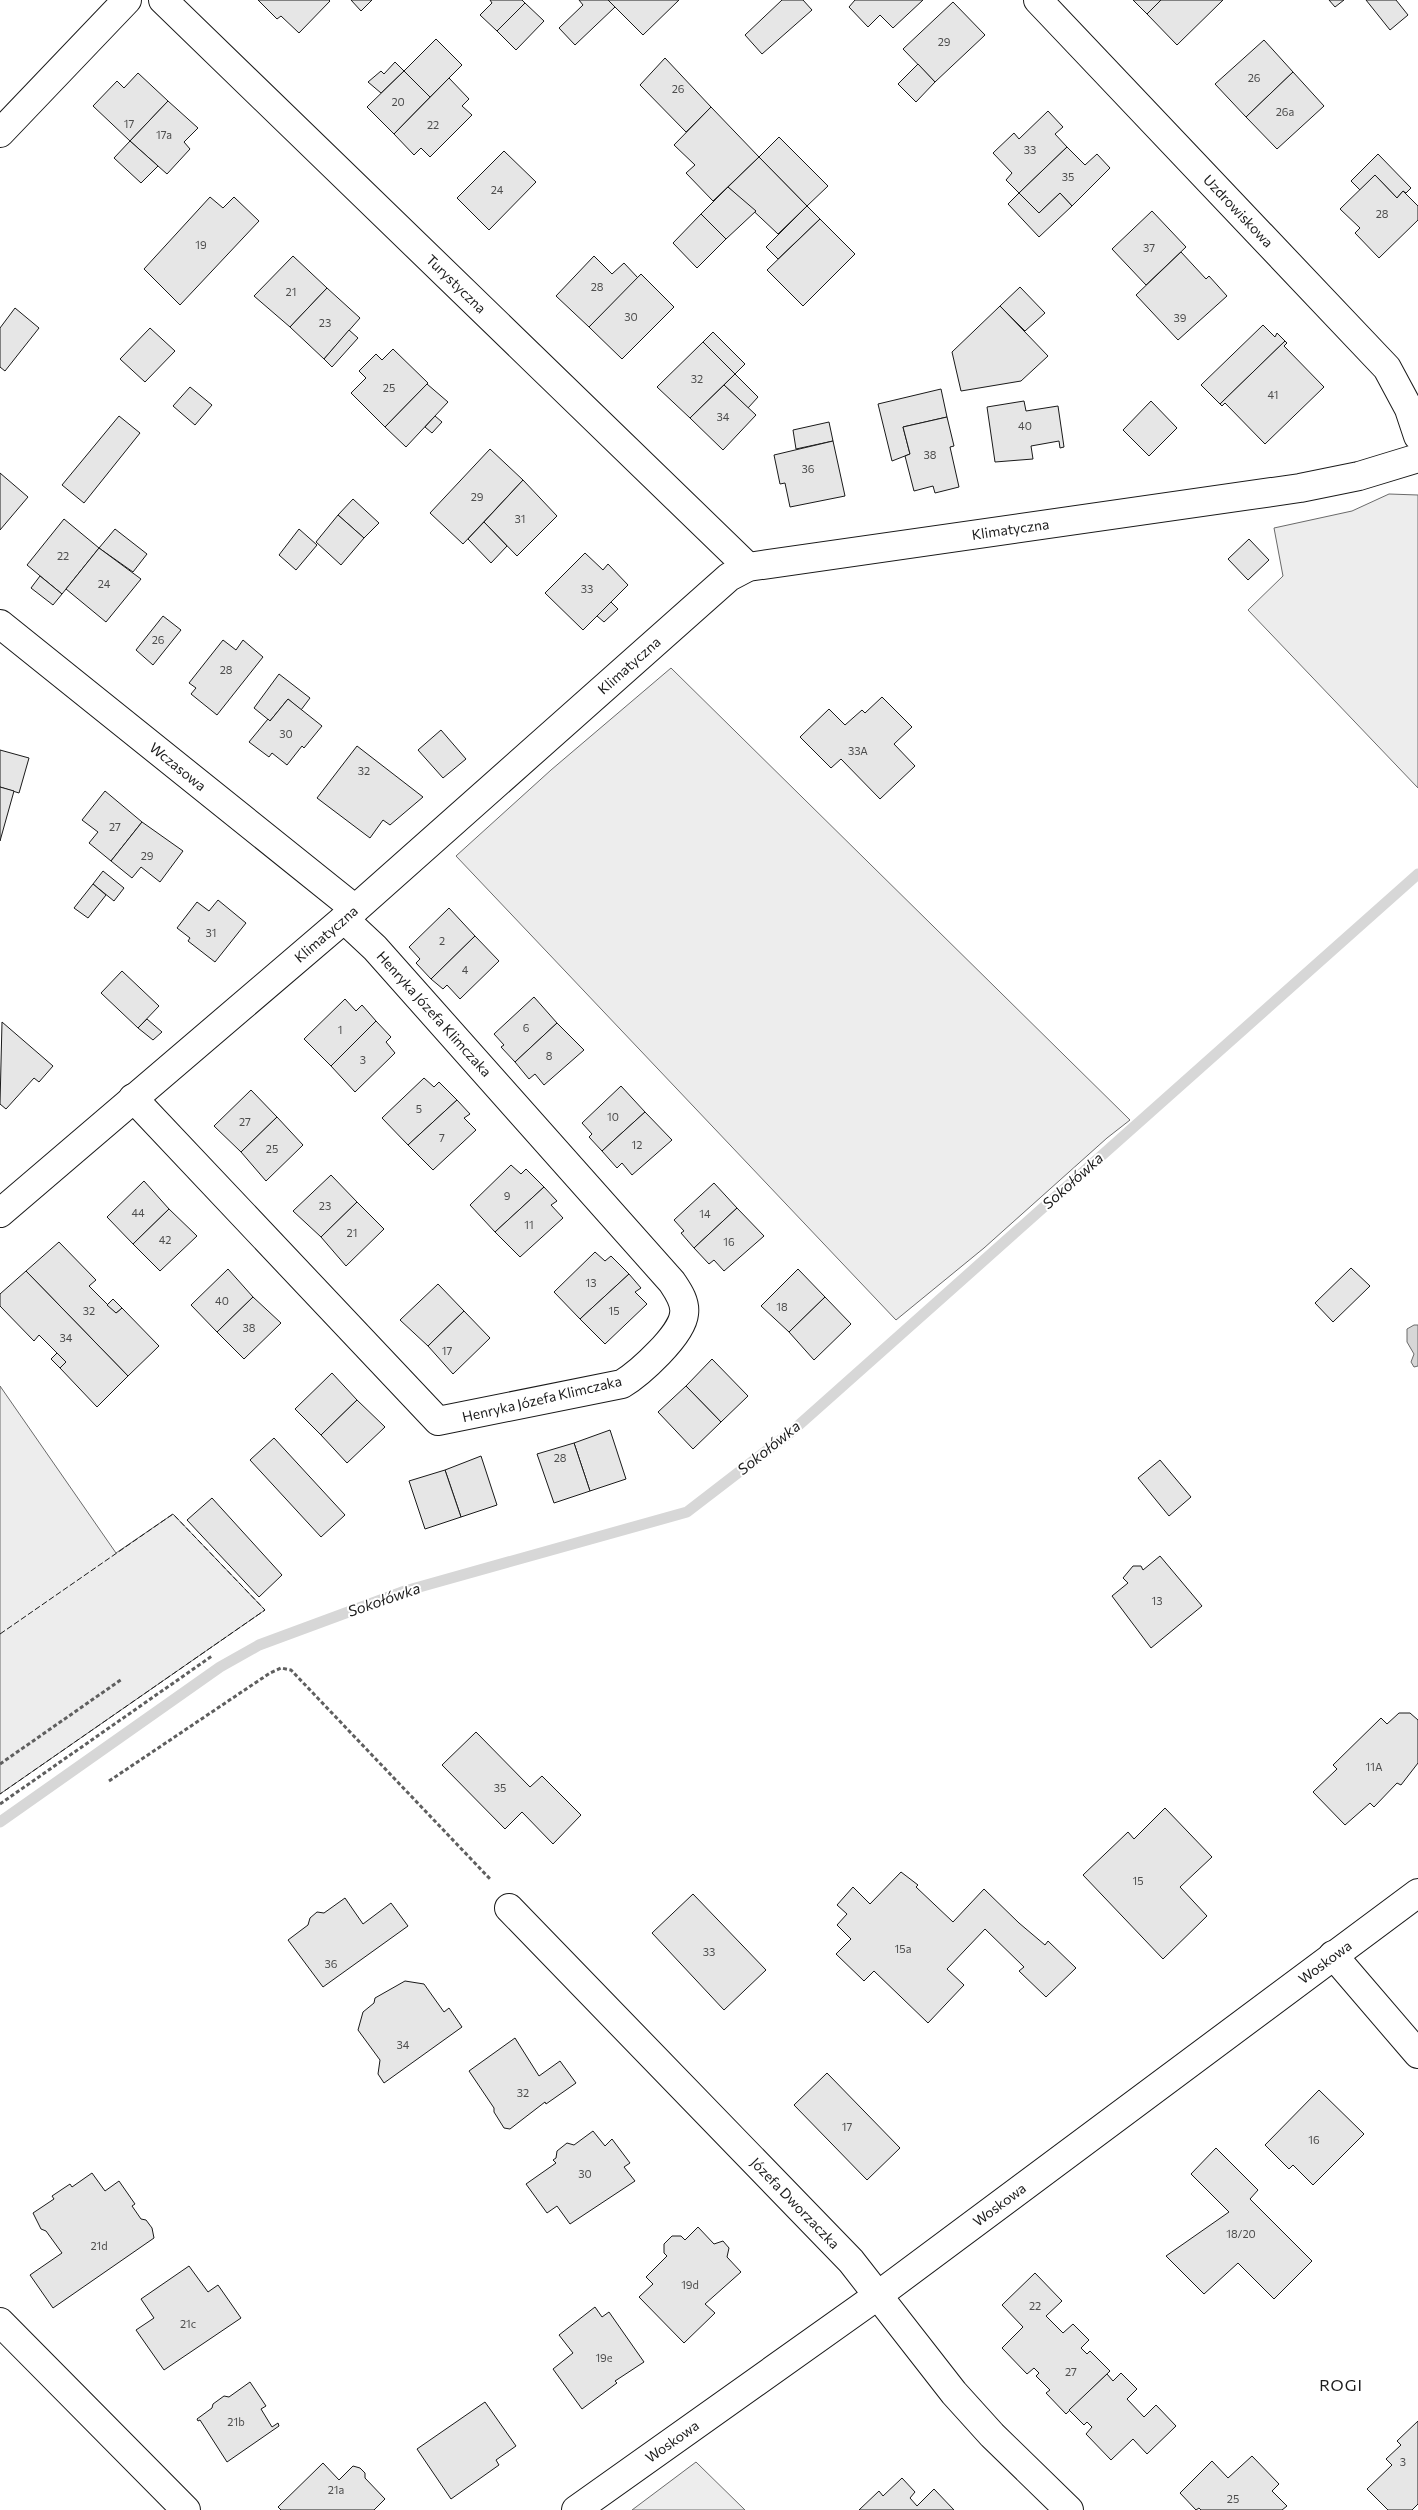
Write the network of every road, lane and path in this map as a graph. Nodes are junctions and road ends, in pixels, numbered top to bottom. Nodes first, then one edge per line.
1 (127, 0) edge
2 (163, 0) edge
3 (1038, 0) edge
4 (0, 133) edge
5 (1418, 436) edge
6 (1418, 458) edge
7 (748, 567) junction
8 (0, 624) edge
9 (350, 914) junction
10 (133, 1098) junction
11 (0, 1213) edge
12 (212, 1656) dead end
13 (122, 1679) dead end
14 (0, 1764) edge
15 (109, 1781) dead end
16 (0, 1804) edge
17 (1418, 1894) edge
18 (509, 1908) joint
19 (1333, 1955) junction
20 (1418, 2054) edge
21 (877, 2296) junction
22 (0, 2322) edge
23 (186, 2510) edge
24 (576, 2510) edge
25 (1069, 2510) edge

1 - 4 street
2 - 7 street, Turystyczna
3 - 5 street, Uzdrowiskowa
6 - 7 street, Klimatyczna
7 - 9 street, Klimatyczna
8 - 9 street, Wczasowa
9 - 10 street, Klimatyczna
9 - 10 street, Henryka Józefa Klimczaka
10 - 11 street, Klimatyczna
12 - 16 path
13 - 14 path
15 - 18 path
17 - 19 street, Woskowa
18 - 21 street, Józefa Dworzaczka
19 - 20 street
19 - 21 street, Woskowa
21 - 24 street, Woskowa
21 - 25 street, Józefa Dworzaczka
22 - 23 street

